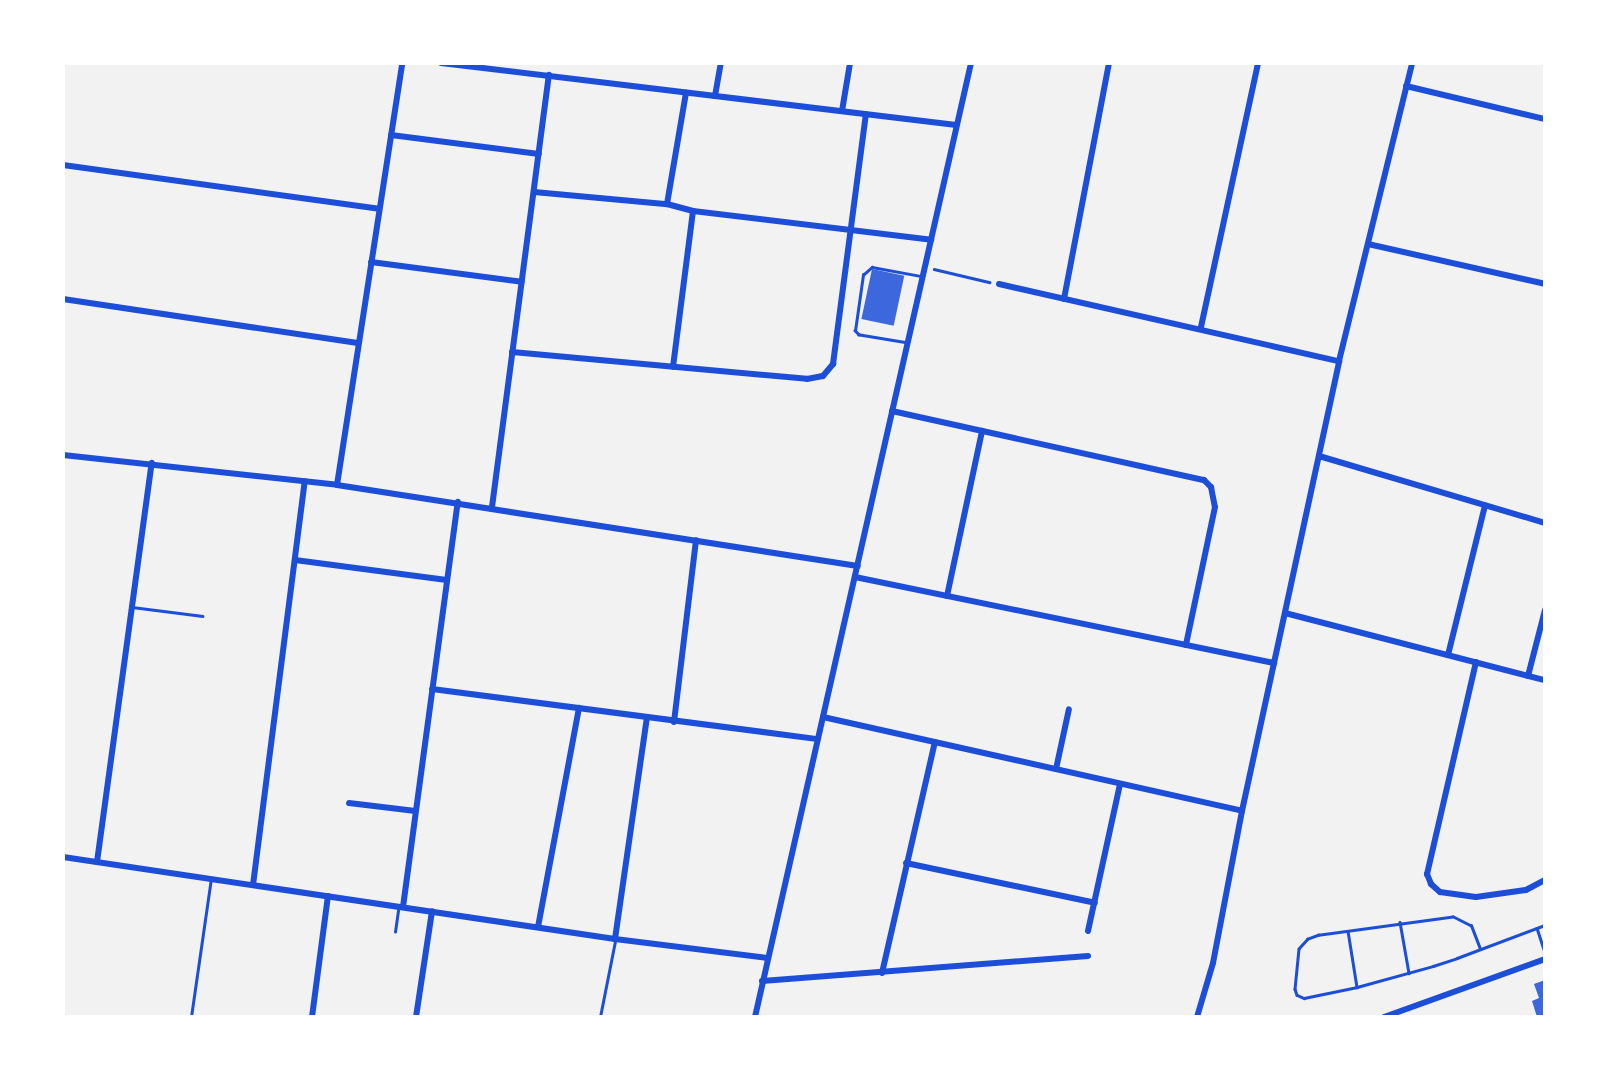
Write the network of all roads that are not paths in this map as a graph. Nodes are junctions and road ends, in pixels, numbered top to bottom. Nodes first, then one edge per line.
1 (402, 63) edge
2 (441, 63) edge
3 (721, 63) edge
4 (850, 63) edge
5 (971, 63) edge
6 (1109, 63) edge
7 (1258, 63) edge
8 (1412, 63) edge
9 (549, 75) junction
10 (1406, 86) junction
11 (686, 93) junction
12 (715, 96) junction
13 (842, 111) junction
14 (866, 114) junction
15 (1545, 119) edge
16 (956, 125) junction
17 (391, 135) junction
18 (539, 154) junction
19 (63, 165) edge
20 (534, 192) junction
21 (667, 204) junction
22 (379, 209) junction
23 (693, 211) junction
24 (851, 230) junction
25 (931, 240) junction
26 (1368, 244) junction
27 (371, 262) junction
28 (922, 277) junction
29 (522, 282) junction
30 (999, 284) road end
31 (1545, 284) edge
32 (63, 299) edge
33 (1064, 299) junction
34 (1201, 327) junction
35 (358, 343) junction
36 (908, 344) junction
37 (512, 352) junction
38 (1339, 361) junction
39 (673, 367) junction
40 (892, 411) junction
41 (982, 431) junction
42 (63, 455) edge
43 (1319, 456) junction
44 (152, 463) junction
45 (305, 481) junction
46 (337, 485) junction
47 (458, 502) junction
48 (1485, 506) junction
49 (492, 507) junction
50 (1545, 523) edge
51 (696, 540) junction
52 (295, 560) junction
53 (858, 566) junction
54 (855, 577) junction
55 (447, 580) junction
56 (947, 596) junction
57 (132, 607) junction
58 (1545, 610) edge
59 (1285, 613) junction
60 (202, 616) dead end
61 (1186, 645) junction
62 (1448, 655) junction
63 (1476, 662) junction
64 (1274, 663) junction
65 (1528, 676) junction
66 (1545, 680) edge
67 (432, 689) junction
68 (579, 708) junction
69 (1069, 709) dead end
70 (823, 717) junction
71 (647, 718) junction
72 (674, 722) junction
73 (818, 739) junction
74 (935, 742) junction
75 (1056, 769) junction
76 (1120, 783) junction
77 (349, 803) dead end
78 (416, 811) junction
79 (1242, 811) junction
80 (63, 857) edge
81 (97, 862) junction
82 (906, 863) junction
83 (211, 879) junction
84 (1545, 880) edge
85 (253, 885) junction
86 (328, 896) junction
87 (1095, 903) junction
88 (400, 907) junction
89 (432, 911) junction
90 (1400, 922) junction
91 (1545, 925) edge
92 (538, 927) junction
93 (1537, 928) junction
94 (1348, 930) junction
95 (1088, 931) dead end
96 (395, 932) dead end
97 (615, 939) junction
98 (1480, 949) junction
99 (1545, 951) edge
100 (1088, 956) dead end
101 (767, 958) junction
102 (1545, 959) edge
103 (882, 973) junction
104 (1409, 974) junction
105 (762, 981) junction
106 (1357, 987) junction
107 (191, 1017) edge
108 (312, 1017) edge
109 (416, 1017) edge
110 (600, 1017) edge
111 (755, 1017) edge
112 (1197, 1017) edge
113 (1384, 1017) edge

1 - 17 street
2 - 9 street
3 - 12 street
4 - 13 street
5 - 16 street
6 - 33 street
7 - 34 street
8 - 10 street
9 - 11 street
9 - 18 street
10 - 15 street
10 - 26 street
11 - 12 street
11 - 21 street
12 - 13 street
13 - 14 street
14 - 16 street
14 - 24 street
16 - 25 street
17 - 18 street
17 - 22 street
18 - 20 street
19 - 22 street
20 - 21 street
20 - 29 street
21 - 23 street
22 - 27 street
23 - 24 street
23 - 39 street
24 - 25 street
24 - 39 street
25 - 28 street
26 - 31 street
26 - 38 street
27 - 29 street
27 - 35 street
28 - 36 street
28 - 36 lane
29 - 37 street
30 - 33 street
32 - 35 street
33 - 34 street
34 - 38 street
35 - 46 street
36 - 40 street
37 - 39 street
37 - 49 street
38 - 43 street
40 - 41 street
40 - 53 street
41 - 56 street
41 - 61 street
42 - 44 street
43 - 48 street
43 - 59 street
44 - 45 street
44 - 57 street
45 - 46 street
45 - 52 street
46 - 47 street
47 - 49 street
47 - 55 street
48 - 50 street
48 - 62 street
49 - 51 street
51 - 53 street
51 - 72 street
52 - 55 street
52 - 85 street
53 - 54 street
54 - 56 street
54 - 70 street
55 - 67 street
56 - 61 street
57 - 60 lane
57 - 81 street
58 - 65 street
59 - 62 street
59 - 64 street
61 - 64 street
62 - 63 street
63 - 65 street
63 - 84 street
64 - 79 street
65 - 66 street
67 - 68 street
67 - 78 street
68 - 71 street
68 - 92 street
69 - 75 street
70 - 73 street
70 - 74 street
71 - 72 street
71 - 97 street
72 - 73 street
73 - 101 street
74 - 75 street
74 - 82 street
75 - 76 street
76 - 79 street
76 - 87 street
77 - 78 street
78 - 88 street
79 - 112 street
80 - 81 street
81 - 83 street
82 - 87 street
82 - 103 street
83 - 85 street
83 - 107 lane
85 - 86 street
86 - 88 street
86 - 108 street
87 - 95 street
88 - 89 street
88 - 96 lane
89 - 92 street
89 - 109 street
90 - 94 lane
90 - 98 lane
90 - 104 lane
91 - 93 lane
92 - 97 street
93 - 98 lane
93 - 99 lane
94 - 106 lane
94 - 106 lane
97 - 101 street
97 - 110 lane
98 - 104 lane
100 - 103 street
101 - 105 street
102 - 113 street
103 - 105 street
104 - 106 lane
105 - 111 street

